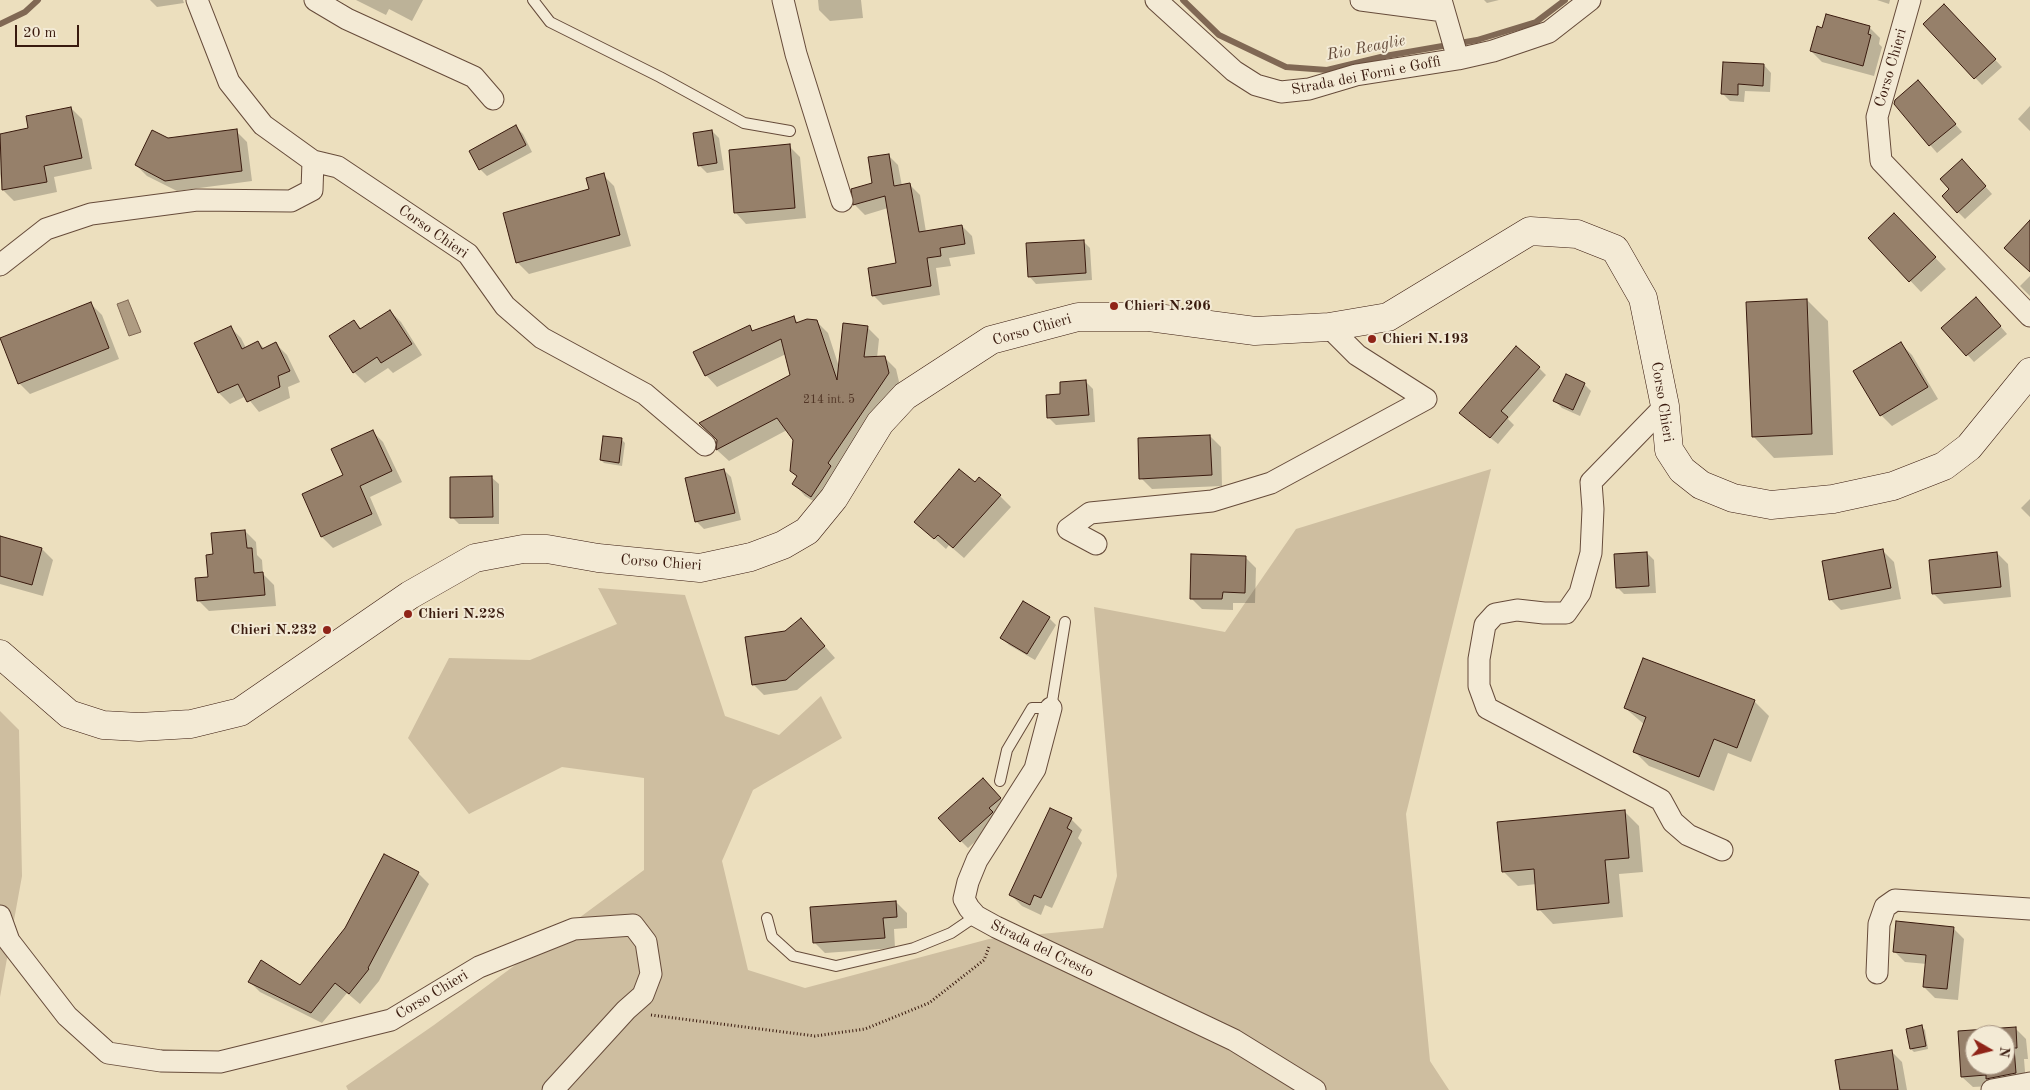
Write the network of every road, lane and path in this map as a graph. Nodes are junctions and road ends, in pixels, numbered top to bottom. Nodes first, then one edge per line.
1 (197, 0) edge
2 (315, 0) edge
3 (533, 0) edge
4 (783, 0) edge
5 (1156, 0) edge
6 (1361, 0) edge
7 (1590, 0) edge
8 (1910, 0) edge
9 (1445, 13) edge
10 (1458, 57) junction
11 (493, 99) dead end
12 (790, 131) dead end
13 (313, 161) junction
14 (842, 201) dead end
15 (0, 265) edge
16 (2030, 316) edge
17 (1329, 327) junction
18 (2030, 372) edge
19 (1665, 406) junction
20 (705, 445) dead end
21 (1096, 544) dead end
22 (1065, 622) dead end
23 (0, 654) edge
24 (1051, 708) junction
25 (1000, 781) dead end
26 (1722, 850) dead end
27 (2030, 909) edge
28 (0, 916) edge
29 (976, 916) junction
30 (767, 918) dead end
31 (984, 960) dead end
32 (1877, 973) dead end
33 (626, 1010) junction
34 (2030, 1083) edge
35 (553, 1090) edge
36 (1315, 1090) edge
37 (1992, 1090) edge

1 - 13 street
2 - 11 street
3 - 12 lane
4 - 14 street
5 - 10 street, Strada dei Forni e Goffi
6 - 9 street
7 - 10 street, Strada dei Forni e Goffi
8 - 16 street, Corso Chieri
9 - 10 street, Strada dei Forni e Goffi
13 - 15 street
13 - 20 street, Corso Chieri
17 - 19 main road, Corso Chieri
17 - 21 street
17 - 23 main road, Corso Chieri
18 - 19 main road, Corso Chieri
19 - 26 street
22 - 24 lane
24 - 25 lane
24 - 29 street, Strada del Cresto
27 - 32 street
28 - 33 street, Corso Chieri
29 - 30 lane
29 - 36 street, Strada del Cresto
31 - 33 path
33 - 35 street, Corso Chieri
34 - 37 street

